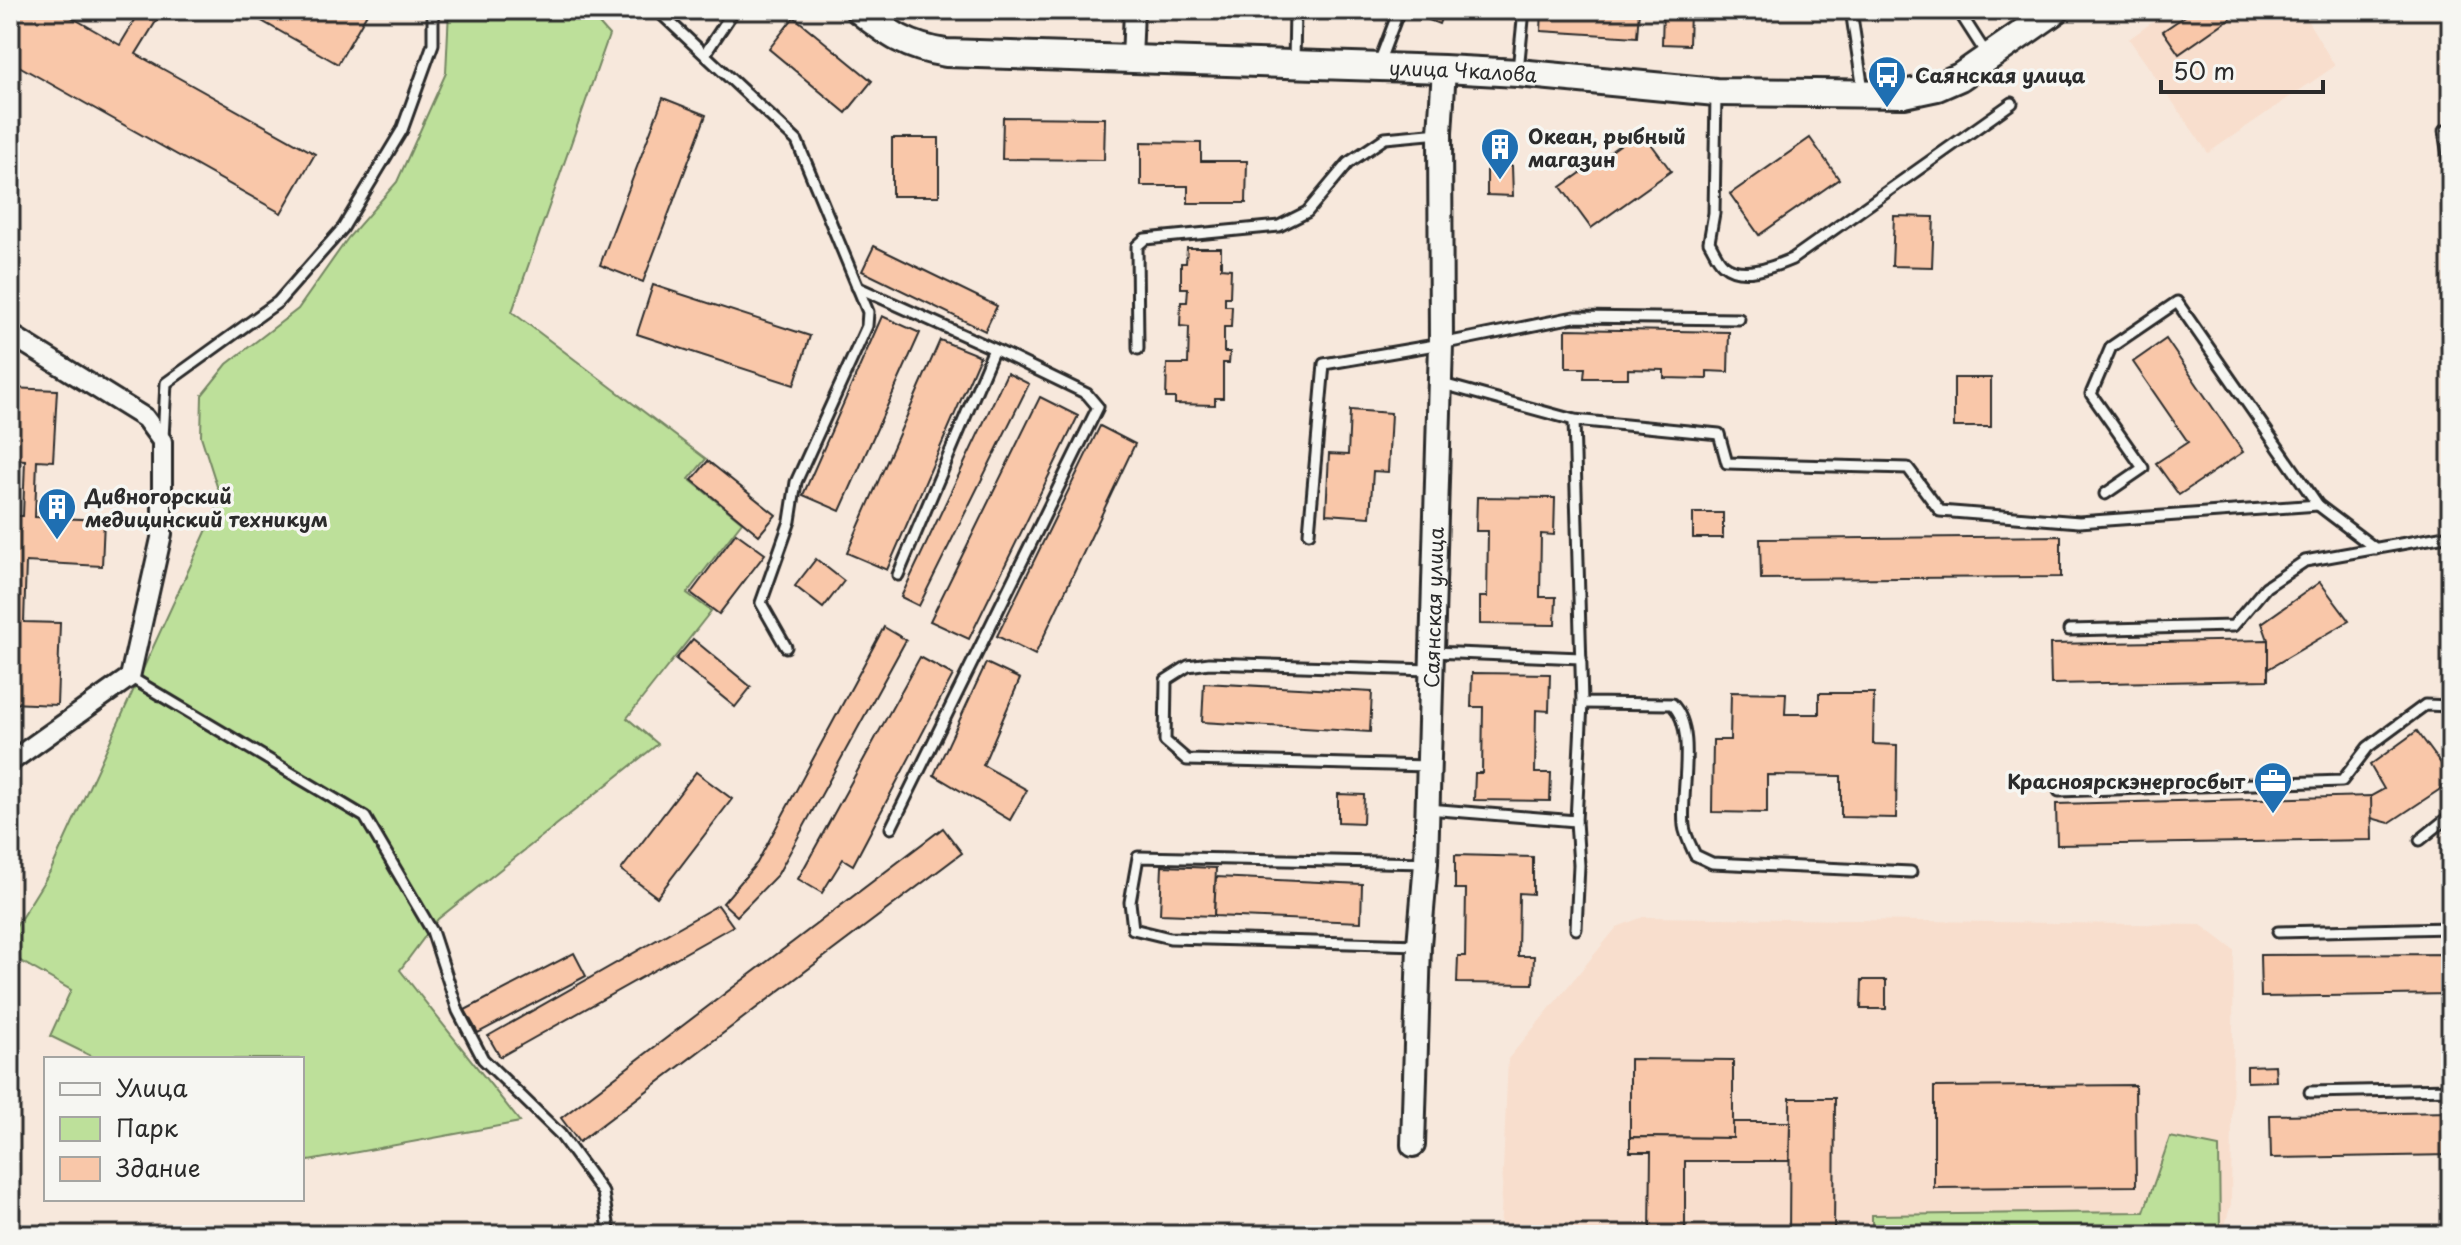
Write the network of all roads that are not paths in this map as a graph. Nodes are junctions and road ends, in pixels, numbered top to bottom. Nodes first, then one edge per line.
1 (433, 10) edge
2 (657, 10) edge
3 (734, 10) edge
4 (859, 10) edge
5 (1134, 10) edge
6 (1295, 10) edge
7 (1399, 10) edge
8 (1524, 10) edge
9 (1851, 10) edge
10 (1958, 10) edge
11 (2056, 10) edge
12 (705, 54) junction
13 (1989, 58) junction
14 (1132, 60) junction
15 (1294, 63) junction
16 (1378, 66) junction
17 (1444, 69) junction
18 (1518, 73) junction
19 (1716, 92) junction
20 (1863, 94) junction
21 (2012, 103) dead end
22 (2444, 131) dead end
23 (1440, 133) junction
24 (2451, 173) edge
25 (857, 287) junction
26 (1739, 319) dead end
27 (10, 334) edge
28 (1441, 344) junction
29 (994, 349) junction
30 (1138, 349) dead end
31 (1439, 383) junction
32 (1574, 420) junction
33 (162, 441) junction
34 (2105, 494) dead end
35 (2318, 505) junction
36 (1309, 533) dead end
37 (2451, 535) edge
38 (2376, 549) junction
39 (898, 575) dead end
40 (2069, 630) dead end
41 (786, 647) dead end
42 (1581, 658) junction
43 (1432, 661) junction
44 (130, 677) junction
45 (1582, 703) junction
46 (2451, 706) edge
47 (10, 762) edge
48 (1429, 766) junction
49 (2059, 791) dead end
50 (1428, 809) junction
51 (2451, 815) edge
52 (1576, 821) junction
53 (891, 828) dead end
54 (2420, 840) dead end
55 (1426, 863) junction
56 (1911, 872) dead end
57 (2451, 928) edge
58 (1576, 929) dead end
59 (2278, 932) dead end
60 (1419, 945) junction
61 (2451, 1089) edge
62 (2310, 1092) dead end
63 (1413, 1145) dead end
64 (610, 1235) edge

1 - 33 lane
2 - 12 lane
3 - 12 lane
4 - 14 main road, улица Чкалова
5 - 14 street
6 - 15 lane
7 - 16 lane
8 - 18 lane
9 - 20 lane
10 - 13 lane
11 - 13 main road, улица Чкалова
12 - 25 lane
13 - 20 main road, улица Чкалова
14 - 15 main road, улица Чкалова
15 - 16 main road, улица Чкалова
16 - 17 main road, улица Чкалова
17 - 18 main road, улица Чкалова
17 - 23 street, Саянская улица
18 - 19 main road, улица Чкалова
19 - 20 main road, улица Чкалова
19 - 21 lane
22 - 24 lane
23 - 28 street, Саянская улица
23 - 30 lane
25 - 29 lane
25 - 41 lane
26 - 28 lane
27 - 33 street
28 - 31 street, Саянская улица
28 - 36 lane
29 - 39 lane
29 - 53 lane
31 - 32 lane
31 - 43 street, Саянская улица
32 - 35 lane
32 - 42 lane
33 - 44 street
34 - 35 lane
35 - 38 lane
37 - 38 lane
38 - 40 lane
42 - 43 lane
42 - 45 lane
43 - 48 street, Саянская улица
43 - 48 lane
44 - 47 street
44 - 64 lane
45 - 52 lane
45 - 56 lane
46 - 49 lane
48 - 50 street, Саянская улица
50 - 52 lane
50 - 55 street, Саянская улица
51 - 54 lane
52 - 58 lane
55 - 60 street, Саянская улица
55 - 60 lane
57 - 59 lane
60 - 63 street, Саянская улица
61 - 62 lane

